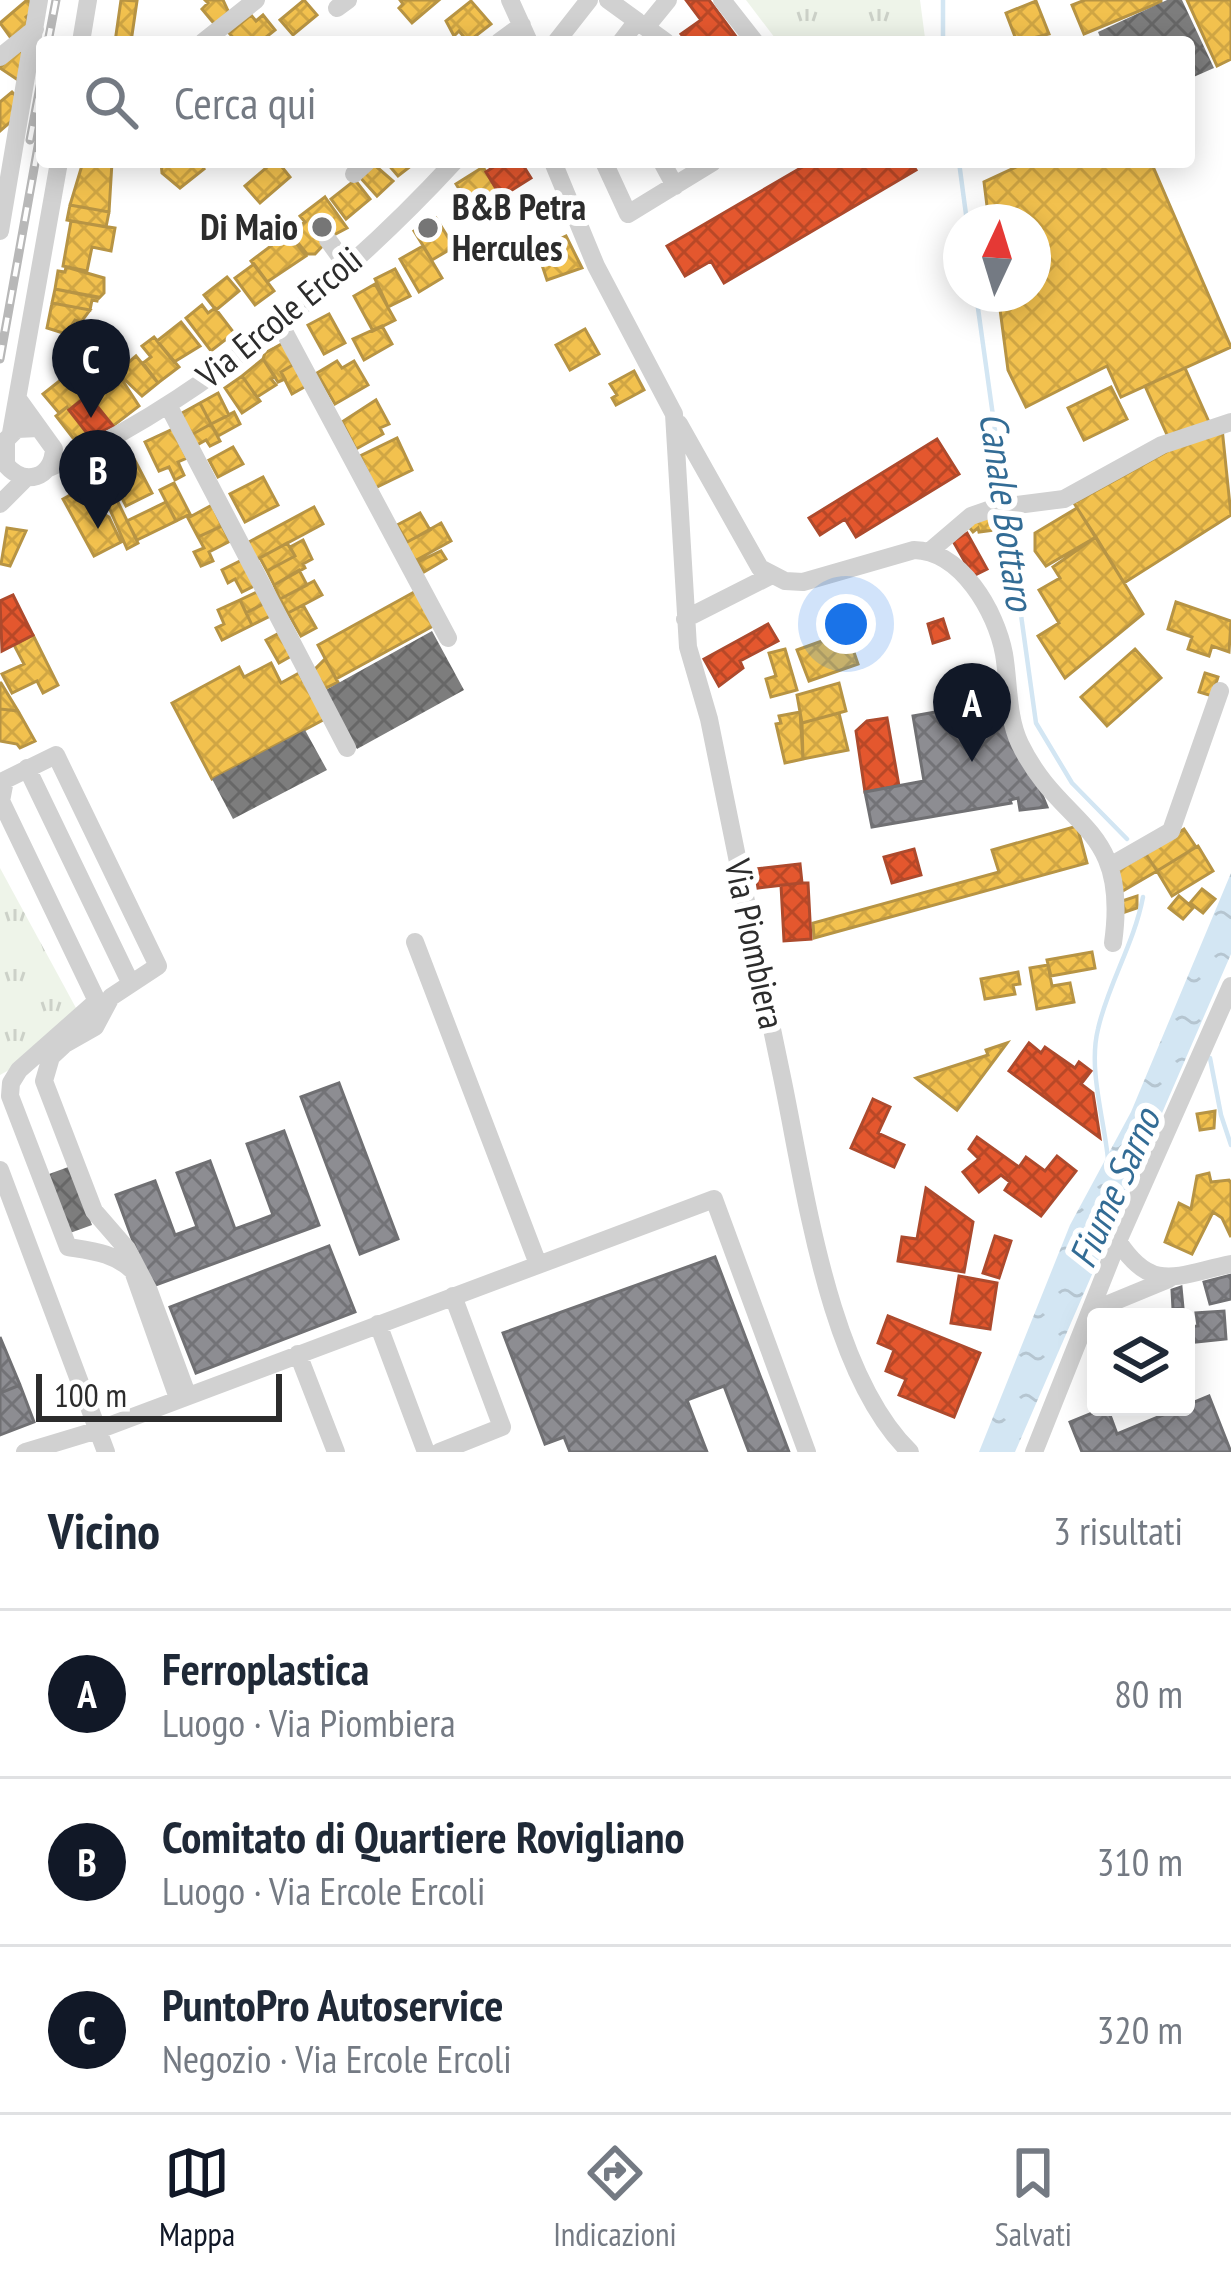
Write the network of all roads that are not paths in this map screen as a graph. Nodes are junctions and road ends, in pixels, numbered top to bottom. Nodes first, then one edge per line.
1 (39, 0) edge
2 (88, 0) edge
3 (256, 0) edge
4 (510, 0) edge
5 (589, 0) edge
6 (608, 0) edge
7 (668, 0) edge
8 (722, 0) edge
9 (641, 24) junction
10 (34, 29) junction
11 (525, 34) edge
12 (81, 36) edge
13 (211, 36) edge
14 (561, 36) edge
15 (628, 36) edge
16 (658, 36) edge
17 (750, 36) edge
18 (0, 57) edge
19 (58, 168) edge
20 (448, 168) edge
21 (555, 168) edge
22 (607, 168) edge
23 (665, 168) edge
24 (703, 168) edge
25 (674, 186) junction
26 (0, 231) edge
27 (328, 240) dead end
28 (346, 265) junction
29 (279, 322) junction
30 (18, 399) junction
31 (168, 404) junction
32 (674, 414) junction
33 (1231, 422) edge
34 (11, 433) junction
35 (44, 433) junction
36 (87, 450) junction
37 (6, 465) junction
38 (49, 468) junction
39 (26, 478) junction
40 (0, 494) edge
41 (0, 504) edge
42 (930, 550) junction
43 (770, 576) junction
44 (685, 619) junction
45 (448, 638) dead end
46 (1220, 691) dead end
47 (347, 748) dead end
48 (27, 767) junction
49 (1110, 866) junction
50 (416, 941) dead end
51 (1113, 943) dead end
52 (130, 982) junction
53 (1231, 986) edge
54 (20, 1070) junction
55 (44, 1081) junction
56 (0, 1170) edge
57 (1118, 1241) junction
58 (538, 1264) junction
59 (1231, 1264) edge
60 (1179, 1275) junction
61 (453, 1296) junction
62 (378, 1324) junction
63 (1085, 1325) junction
64 (298, 1354) junction
65 (183, 1396) junction
66 (98, 1430) junction
67 (56, 1447) edge
68 (25, 1452) edge
69 (106, 1452) edge
70 (336, 1452) edge
71 (426, 1452) edge
72 (439, 1452) edge
73 (807, 1452) edge
74 (910, 1452) edge
75 (1034, 1452) edge

1 - 10 street
2 - 12 street
3 - 13 street
4 - 11 street
5 - 14 street
6 - 9 street
7 - 9 street
8 - 17 street
9 - 15 street
9 - 16 street
10 - 18 street
10 - 26 street
19 - 30 street
20 - 28 street, Via Ercole Ercoli
21 - 32 street, Via Piombiera
22 - 25 street
23 - 25 street
24 - 25 street
27 - 28 street
28 - 29 street, Via Ercole Ercoli
29 - 31 street, Via Ercole Ercoli
29 - 45 street
30 - 34 street
30 - 35 street
31 - 36 street, Via Ercole Ercoli
31 - 47 street
32 - 43 street, Via Piombiera
32 - 44 street, Via Piombiera
33 - 42 street
34 - 35 street
34 - 37 street
35 - 36 street
35 - 38 street
36 - 38 street, Via Ercole Ercoli
37 - 39 street
37 - 40 street
38 - 39 street
39 - 41 street
42 - 43 street
42 - 49 street
43 - 44 street
44 - 74 street, Via Piombiera
46 - 49 street
48 - 52 street
48 - 52 street
48 - 54 street
49 - 51 street
50 - 58 street
52 - 55 street
53 - 57 street
54 - 55 street
54 - 65 street
55 - 65 street
56 - 66 street
57 - 60 street
57 - 63 street
58 - 61 street
58 - 73 street
59 - 60 street
60 - 63 street
61 - 62 street
61 - 72 street
62 - 64 street
62 - 71 street
63 - 75 street
64 - 65 street
64 - 70 street
65 - 66 street
66 - 67 street
66 - 69 street
67 - 68 street

